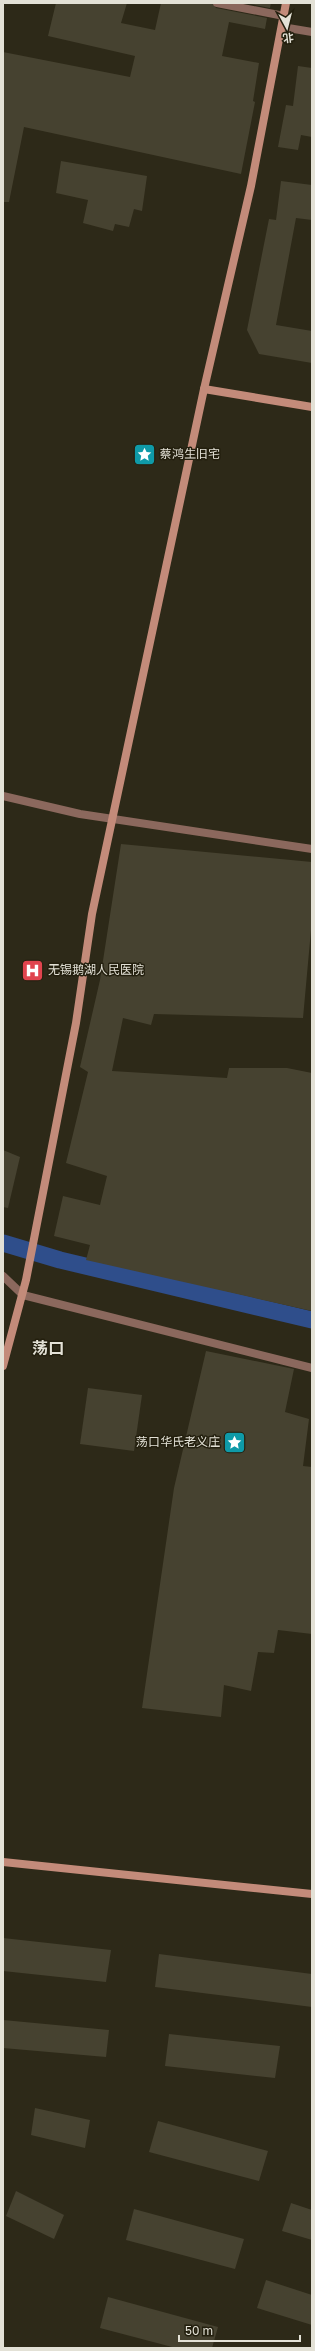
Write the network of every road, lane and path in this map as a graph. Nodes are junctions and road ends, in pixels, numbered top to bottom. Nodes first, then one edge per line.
1 (217, 3) edge
2 (286, 3) edge
3 (284, 16) junction
4 (282, 27) junction
5 (312, 32) edge
6 (204, 389) junction
7 (312, 407) edge
8 (3, 796) edge
9 (112, 819) junction
10 (312, 849) edge
11 (3, 1276) edge
12 (22, 1295) junction
13 (3, 1366) edge
14 (312, 1368) edge
15 (3, 1862) edge
16 (312, 1894) edge

1 - 3 street
2 - 3 street
3 - 4 street
4 - 5 street
4 - 6 street
6 - 7 street
6 - 9 street
8 - 9 street
9 - 10 street
9 - 12 street
11 - 12 street
12 - 13 street
12 - 14 street
15 - 16 street

